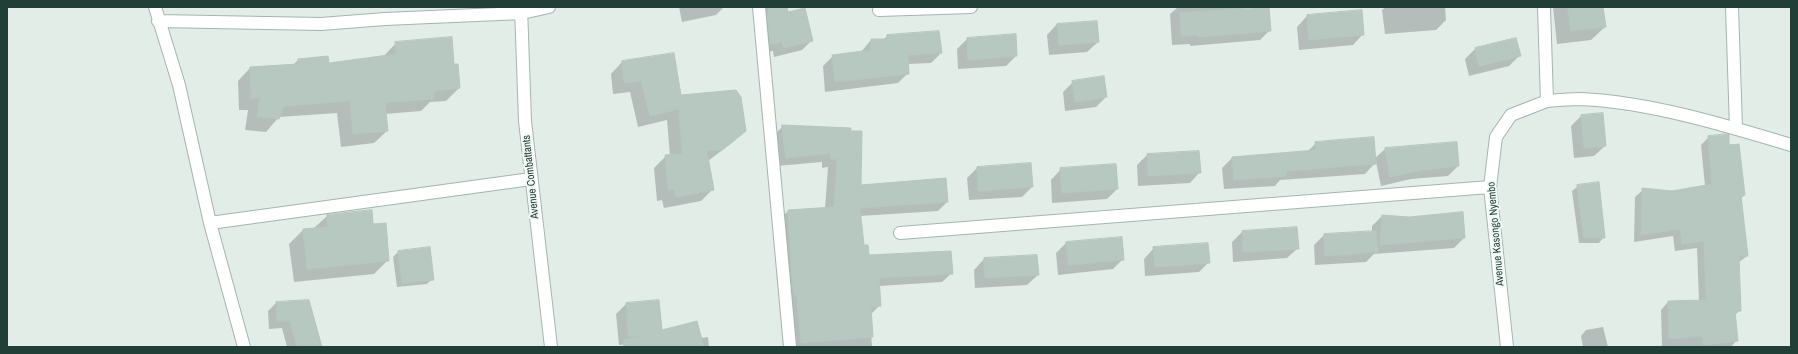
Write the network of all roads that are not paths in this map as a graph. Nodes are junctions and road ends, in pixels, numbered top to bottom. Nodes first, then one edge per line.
1 (154, 7) edge
2 (549, 7) edge
3 (759, 7) edge
4 (971, 7) edge
5 (1544, 7) edge
6 (1732, 7) edge
7 (522, 10) edge
8 (879, 10) dead end
9 (158, 21) junction
10 (1547, 101) junction
11 (1736, 128) junction
12 (1791, 145) edge
13 (531, 179) junction
14 (1490, 187) junction
15 (210, 223) junction
16 (900, 233) dead end
17 (244, 347) edge
18 (550, 347) edge
19 (790, 347) edge
20 (1507, 347) edge

1 - 9 street
2 - 7 street
3 - 19 street
4 - 8 street
5 - 10 street
6 - 11 street
7 - 9 street
7 - 13 street, Avenue Combattants
9 - 15 street
10 - 11 street, Avenue Kasongo Nyembo
10 - 14 street, Avenue Kasongo Nyembo
11 - 12 street, Avenue Kasongo Nyembo
13 - 15 street
13 - 18 street, Avenue Combattants
14 - 16 street
14 - 20 street, Avenue Kasongo Nyembo
15 - 17 street

